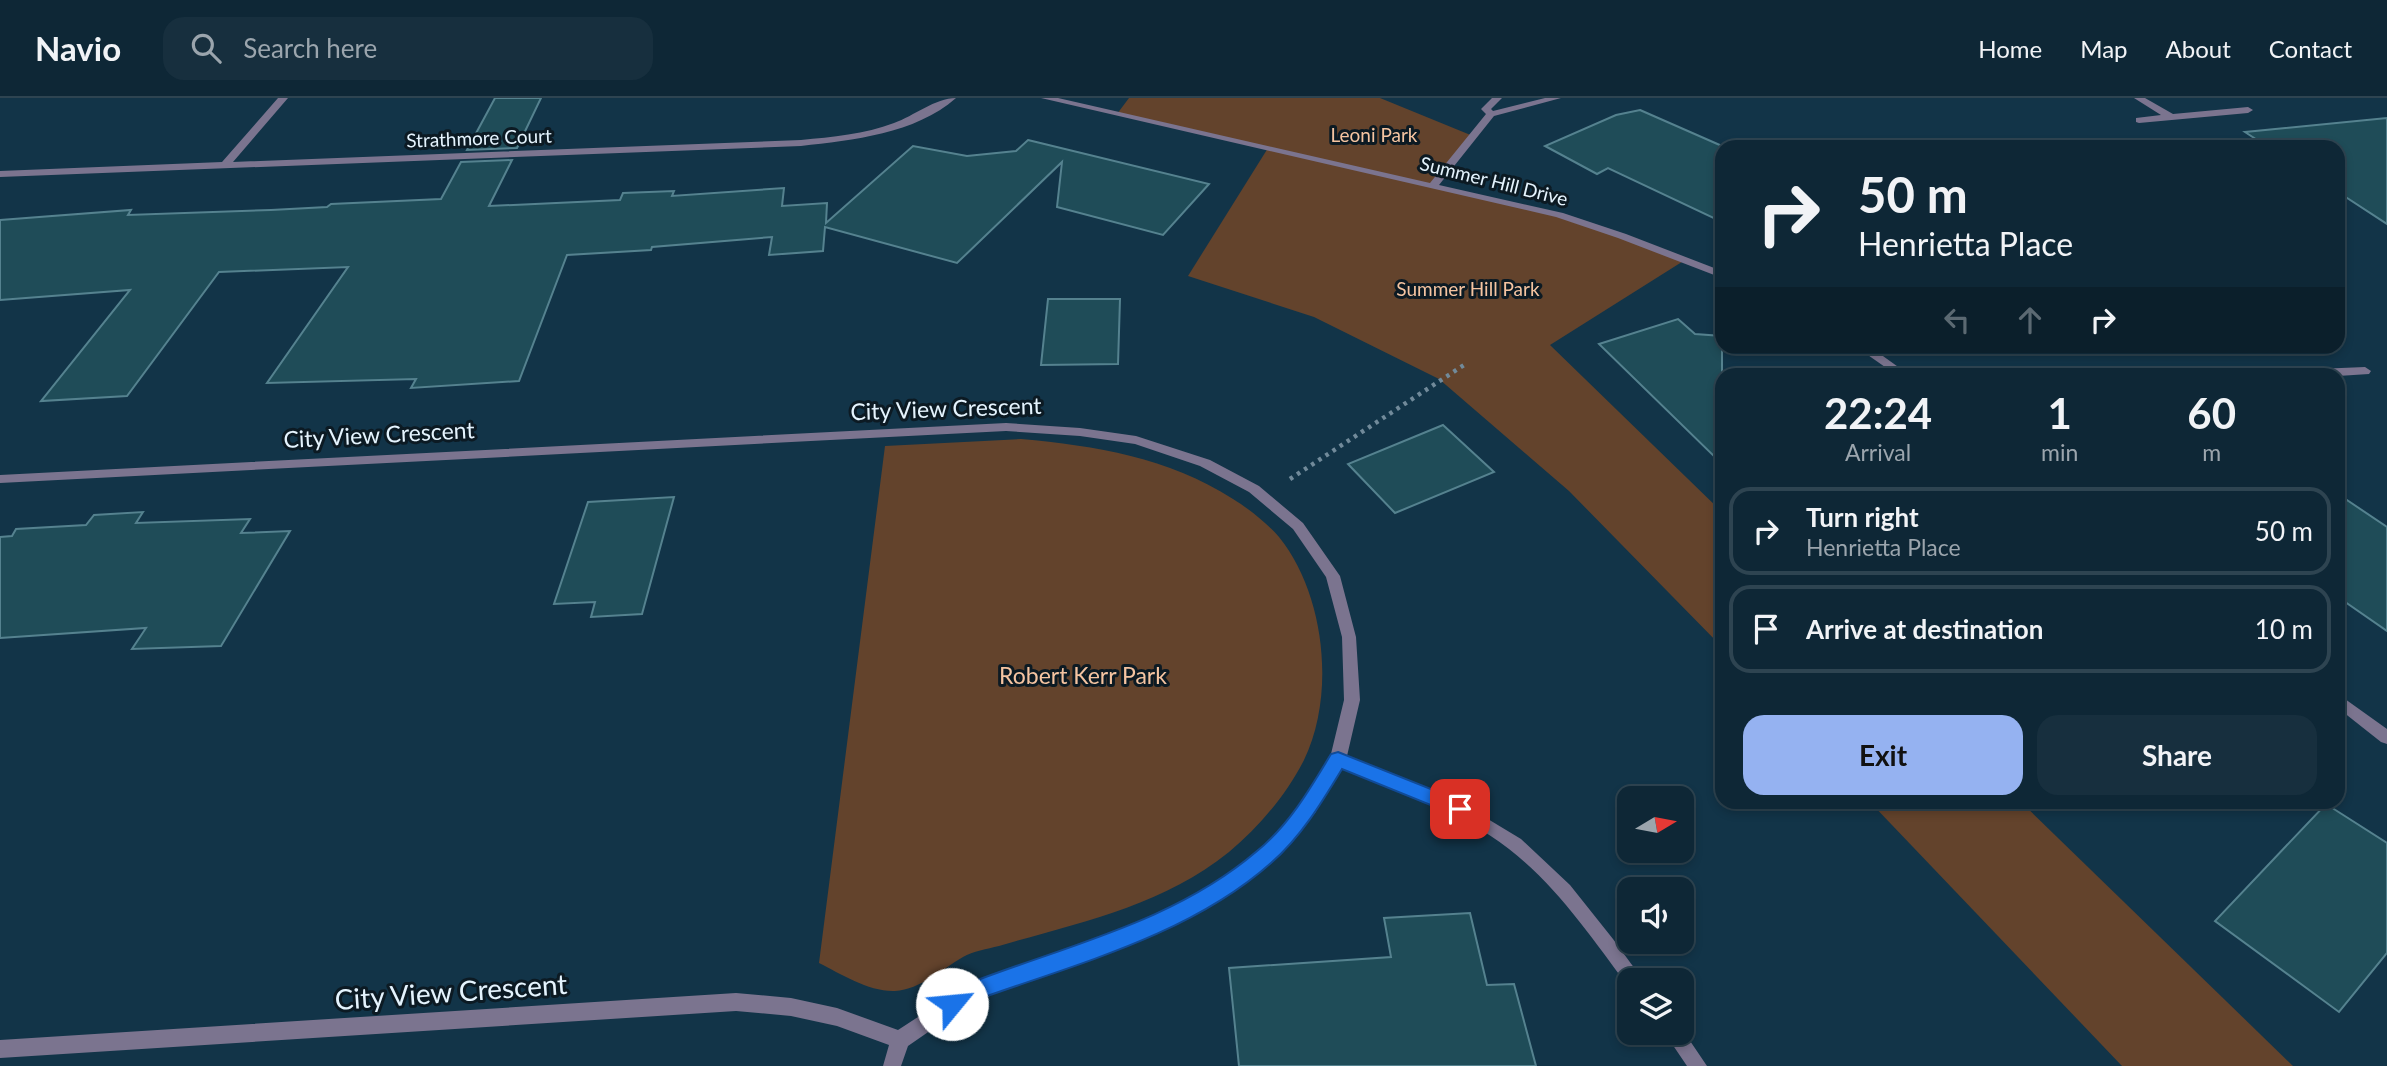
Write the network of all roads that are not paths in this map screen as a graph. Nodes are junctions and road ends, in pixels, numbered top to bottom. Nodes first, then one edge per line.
1 (283, 98) edge
2 (951, 98) edge
3 (1046, 98) edge
4 (1497, 98) edge
5 (1556, 98) edge
6 (2139, 98) edge
7 (2248, 110) dead end
8 (1491, 114) junction
9 (2171, 117) junction
10 (2139, 120) dead end
11 (225, 165) junction
12 (0, 173) edge
13 (1433, 185) junction
14 (1715, 272) edge
15 (1872, 354) edge
16 (1893, 368) edge
17 (2365, 371) dead end
18 (2345, 372) edge
19 (0, 479) edge
20 (2345, 705) edge
21 (2387, 738) edge
22 (1338, 759) junction
23 (1625, 968) edge
24 (900, 1040) junction
25 (1683, 1045) edge
26 (0, 1049) edge
27 (892, 1066) edge
28 (1698, 1066) edge

1 - 11 street
2 - 11 street, Strathmore Court
3 - 13 street, Summer Hill Drive
4 - 8 street
5 - 8 street
6 - 9 street
7 - 9 street
8 - 13 street
9 - 10 street
11 - 12 street, Strathmore Court
13 - 14 street, Summer Hill Drive
15 - 16 street
17 - 18 street
19 - 22 street, City View Crescent
20 - 21 street
22 - 23 street
22 - 24 street, City View Crescent
24 - 26 street, City View Crescent
24 - 27 street
25 - 28 street

